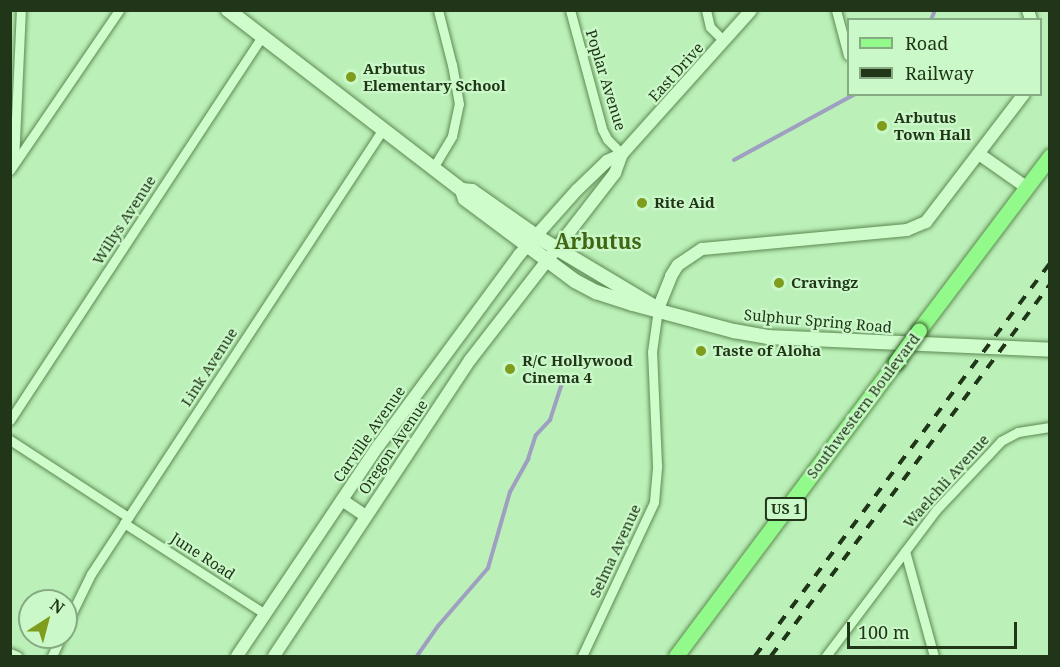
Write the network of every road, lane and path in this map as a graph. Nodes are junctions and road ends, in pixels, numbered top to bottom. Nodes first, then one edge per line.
1 (21, 10) edge
2 (119, 10) edge
3 (228, 10) edge
4 (438, 10) edge
5 (570, 10) edge
6 (706, 10) edge
7 (751, 10) edge
8 (836, 10) edge
9 (262, 36) junction
10 (724, 41) junction
11 (847, 48) edge
12 (1022, 96) edge
13 (383, 129) junction
14 (622, 154) junction
15 (979, 154) junction
16 (1050, 156) edge
17 (12, 167) edge
18 (433, 168) junction
19 (1026, 187) junction
20 (531, 241) junction
21 (555, 248) junction
22 (545, 260) junction
23 (658, 309) junction
24 (1050, 350) edge
25 (10, 420) edge
26 (1050, 428) edge
27 (10, 440) edge
28 (342, 500) junction
29 (366, 516) junction
30 (126, 520) junction
31 (905, 551) junction
32 (78, 601) edge
33 (265, 614) junction
34 (10, 653) edge
35 (16, 657) edge
36 (237, 657) edge
37 (274, 657) edge
38 (582, 657) edge
39 (676, 657) edge
40 (826, 657) edge
41 (934, 657) edge

1 - 17 street
2 - 17 street
3 - 9 main road, Sulphur Spring Road
4 - 18 street
5 - 14 street, Poplar Avenue
6 - 10 street
7 - 10 street, East Drive
8 - 11 street
9 - 13 main road, Sulphur Spring Road
9 - 25 street, Willys Avenue
10 - 14 street, East Drive
12 - 15 street
13 - 18 main road, Sulphur Spring Road
13 - 30 street, Link Avenue
14 - 20 street, East Drive
14 - 21 street, East Drive
15 - 19 street
15 - 23 street
16 - 19 main road, Southwestern Boulevard / US 1
18 - 20 main road, Sulphur Spring Road
19 - 39 main road, Southwestern Boulevard / US 1, bridge
20 - 21 main road, Sulphur Spring Road
20 - 22 main road, Sulphur Spring Road
20 - 28 street, Carville Avenue
21 - 22 street, East Drive
21 - 23 main road, Sulphur Spring Road
22 - 23 main road, Sulphur Spring Road
22 - 29 street, Oregon Avenue
23 - 24 main road, Sulphur Spring Road
23 - 38 street, Selma Avenue
26 - 31 street, Waelchli Avenue
27 - 30 street, June Road
28 - 29 street
28 - 33 street, Carville Avenue
29 - 37 street, Oregon Avenue
30 - 32 street, Link Avenue
30 - 33 street, June Road
31 - 40 street
31 - 41 street, Waelchli Avenue
33 - 36 street, Carville Avenue
34 - 35 street

